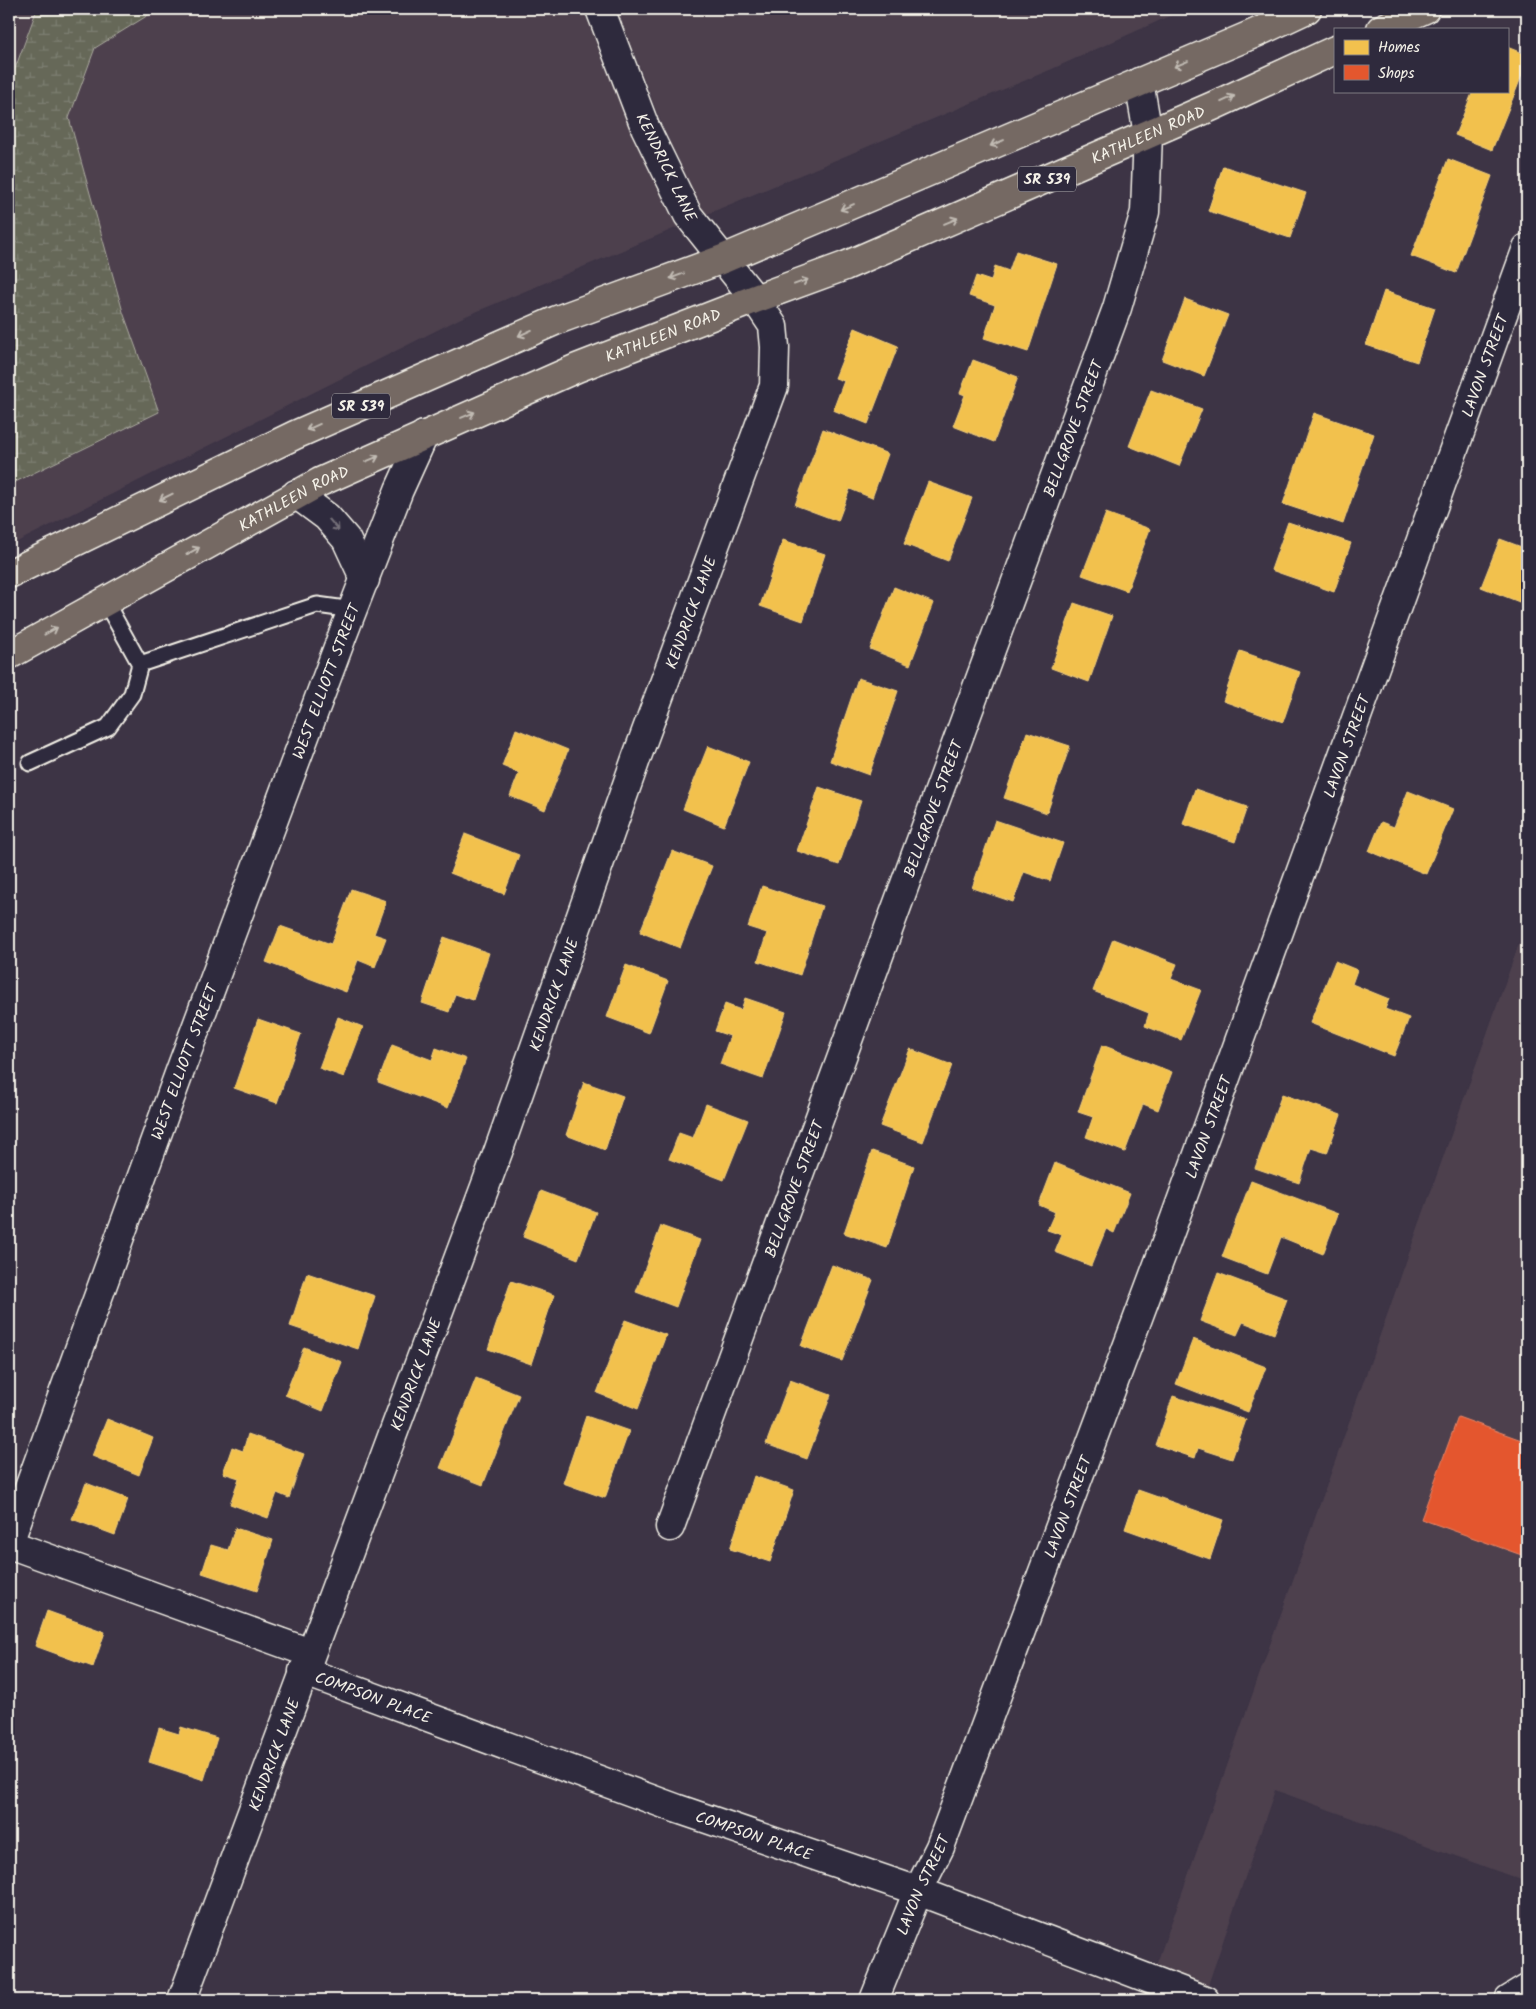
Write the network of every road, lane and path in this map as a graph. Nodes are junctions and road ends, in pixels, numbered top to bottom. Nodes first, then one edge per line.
1 (600, 9) edge
2 (1307, 9) edge
3 (1425, 9) edge
4 (1384, 28) edge
5 (1334, 50) edge
6 (1139, 82) junction
7 (1148, 134) junction
8 (1527, 248) edge
9 (723, 259) junction
10 (755, 299) junction
11 (424, 435) junction
12 (296, 494) junction
13 (9, 574) edge
14 (365, 580) junction
15 (105, 601) junction
16 (353, 610) junction
17 (9, 655) edge
18 (140, 664) junction
19 (30, 763) dead end
20 (670, 1527) dead end
21 (9, 1543) edge
22 (306, 1662) junction
23 (918, 1891) junction
24 (1527, 1990) edge
25 (182, 2000) edge
26 (874, 2000) edge
27 (1205, 2000) edge
28 (1509, 2000) edge

1 - 9 street, KENDRICK LANE
2 -> 6 main road, SR 539
3 - 4 main road
7 -> 5 main road, KATHLEEN ROAD / SR 539
6 - 7 street, BELLGROVE STREET
6 -> 9 main road, SR 539
10 -> 7 main road, KATHLEEN ROAD / SR 539
7 - 20 street, BELLGROVE STREET
8 - 23 street, LAVON STREET
9 - 10 street, KENDRICK LANE
9 -> 13 main road, SR 539
11 -> 10 main road, KATHLEEN ROAD / SR 539
10 - 22 street, KENDRICK LANE
12 -> 11 main road, KATHLEEN ROAD / SR 539
11 - 14 street, WEST ELLIOTT STREET
12 -> 14 street
15 -> 12 main road, KATHLEEN ROAD / SR 539
14 - 16 street, WEST ELLIOTT STREET
17 -> 15 main road, KATHLEEN ROAD / SR 539
15 - 18 lane
16 - 18 lane
16 - 21 street, WEST ELLIOTT STREET
18 - 19 lane
21 - 22 street, COMPSON PLACE
22 - 23 street, COMPSON PLACE
22 - 25 street, KENDRICK LANE
23 - 26 street, LAVON STREET
23 - 27 street, COMPSON PLACE
24 - 28 street

